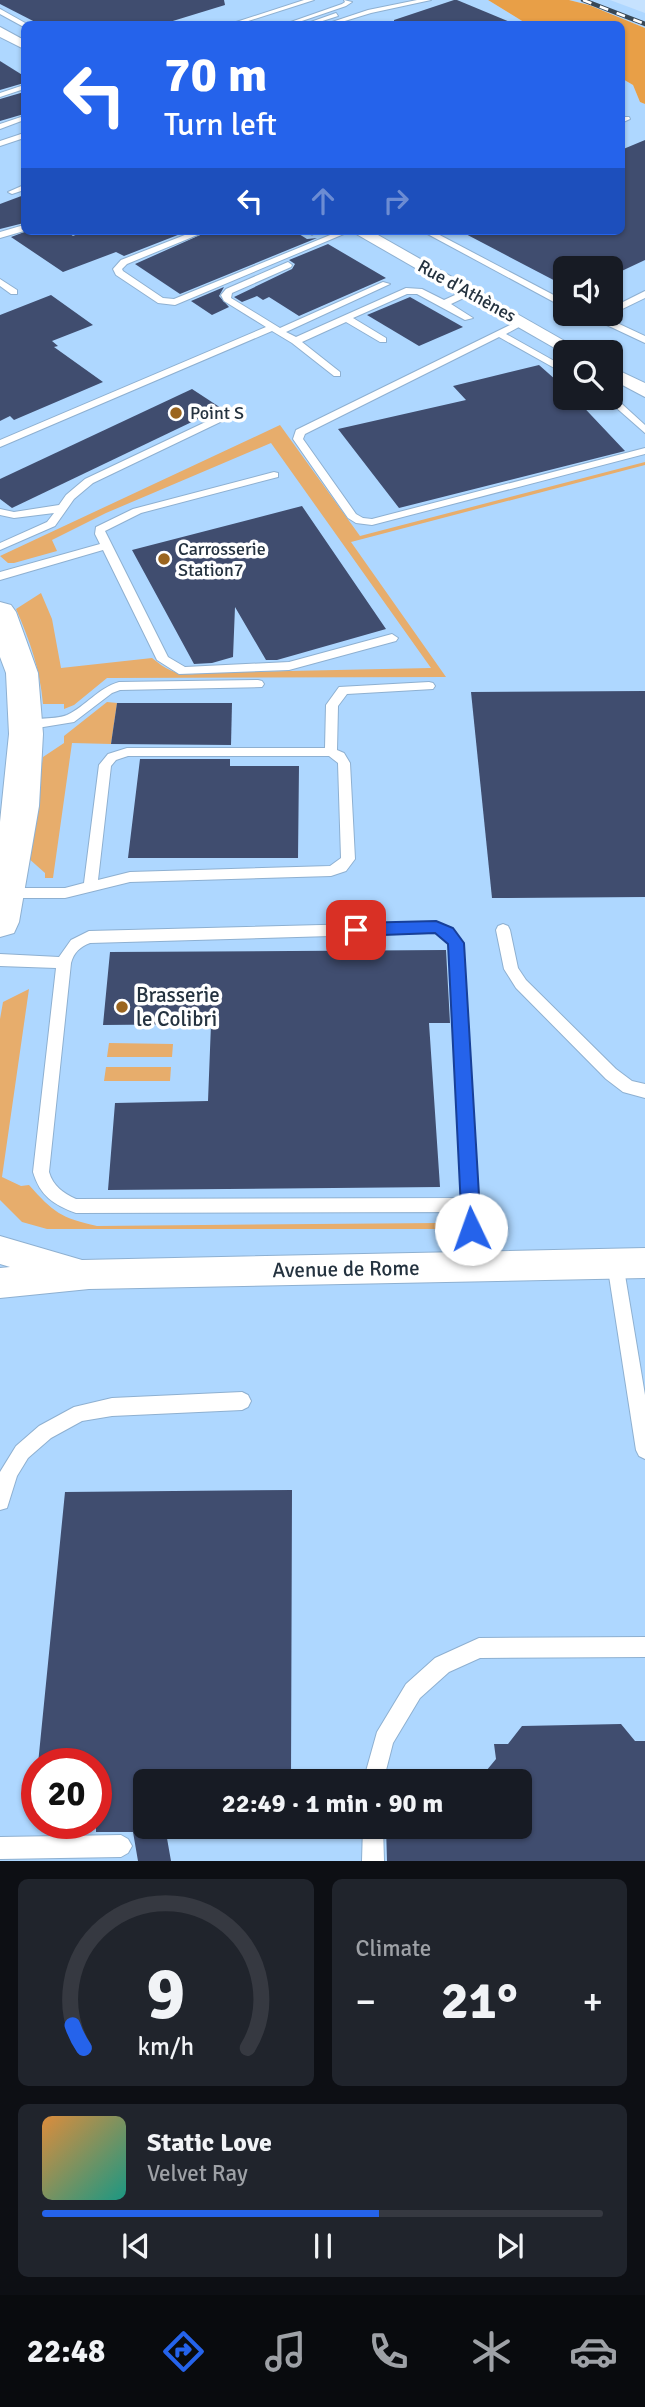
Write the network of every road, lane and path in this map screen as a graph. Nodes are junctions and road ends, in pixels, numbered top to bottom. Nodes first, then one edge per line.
1 (311, 0) edge
2 (347, 0) edge
3 (382, 0) edge
4 (428, 0) edge
5 (0, 12) edge
6 (243, 21) edge
7 (297, 21) edge
8 (317, 21) edge
9 (340, 21) edge
10 (21, 23) edge
11 (2, 33) edge
12 (21, 43) edge
13 (21, 88) edge
14 (0, 95) edge
15 (21, 119) edge
16 (0, 127) edge
17 (21, 137) edge
18 (0, 144) edge
19 (21, 188) edge
20 (12, 192) dead end
21 (21, 229) edge
22 (0, 235) edge
23 (193, 235) edge
24 (349, 235) edge
25 (350, 235) edge
26 (363, 235) edge
27 (434, 235) edge
28 (0, 282) edge
29 (386, 284) dead end
30 (14, 292) dead end
31 (469, 292) junction
32 (645, 294) edge
33 (553, 299) edge
34 (444, 304) junction
35 (623, 305) edge
36 (346, 318) junction
37 (468, 318) dead end
38 (523, 322) junction
39 (621, 326) edge
40 (276, 329) junction
41 (500, 334) junction
42 (383, 340) dead end
43 (554, 340) edge
44 (645, 340) edge
45 (295, 341) junction
46 (553, 364) edge
47 (337, 374) dead end
48 (623, 379) edge
49 (645, 391) edge
50 (623, 410) edge
51 (233, 412) dead end
52 (645, 430) edge
53 (0, 444) edge
54 (645, 451) edge
55 (274, 475) dead end
56 (63, 508) junction
57 (0, 512) edge
58 (106, 546) junction
59 (0, 547) edge
60 (0, 576) edge
61 (0, 612) edge
62 (392, 638) dead end
63 (258, 684) dead end
64 (429, 686) dead end
65 (26, 726) junction
66 (331, 752) junction
67 (90, 887) junction
68 (2, 908) edge
69 (503, 930) dead end
70 (0, 960) edge
71 (64, 963) junction
72 (645, 1091) edge
73 (470, 1205) junction
74 (0, 1250) edge
75 (630, 1263) edge
76 (474, 1266) junction
77 (89, 1274) junction
78 (0, 1283) edge
79 (242, 1401) dead end
80 (645, 1450) edge
81 (0, 1501) edge
82 (645, 1647) edge
83 (376, 1769) edge
84 (373, 1839) edge
85 (121, 1846) dead end
86 (0, 1848) edge
87 (373, 1861) edge

1 - 6 lane
2 - 7 lane
3 - 8 lane
4 - 9 lane
5 - 10 lane
11 - 12 street
13 - 14 lane
15 - 16 lane
17 - 18 lane
19 - 20 lane
21 - 22 lane
23 - 24 lane
25 - 40 lane
26 - 31 street, Rue d'Athènes
27 - 33 lane
28 - 30 lane
29 - 40 lane
31 - 34 lane
31 - 38 street, Rue d'Athènes
32 - 35 lane
34 - 36 lane
34 - 37 lane
36 - 42 lane
36 - 45 lane
38 - 41 lane
38 - 43 street, Rue d'Athènes
39 - 44 lane
40 - 45 lane
40 - 53 lane
41 - 46 lane
41 - 54 lane
45 - 47 lane
48 - 49 street
50 - 52 lane
51 - 56 lane
55 - 58 lane
56 - 57 lane
56 - 59 lane
58 - 60 lane
58 - 62 lane
61 - 65 street
63 - 65 lane
64 - 66 lane
65 - 68 street
66 - 67 lane
66 - 67 lane
67 - 68 lane
69 - 72 lane
70 - 71 lane
71 - 73 lane
71 - 73 lane
73 - 76 lane
74 - 77 street, Avenue de Rome
75 - 76 street, Avenue de Rome
75 - 80 lane
76 - 77 street, Avenue de Rome
77 - 78 street, Avenue de Rome
79 - 81 lane
82 - 83 lane
84 - 87 lane
85 - 86 lane

